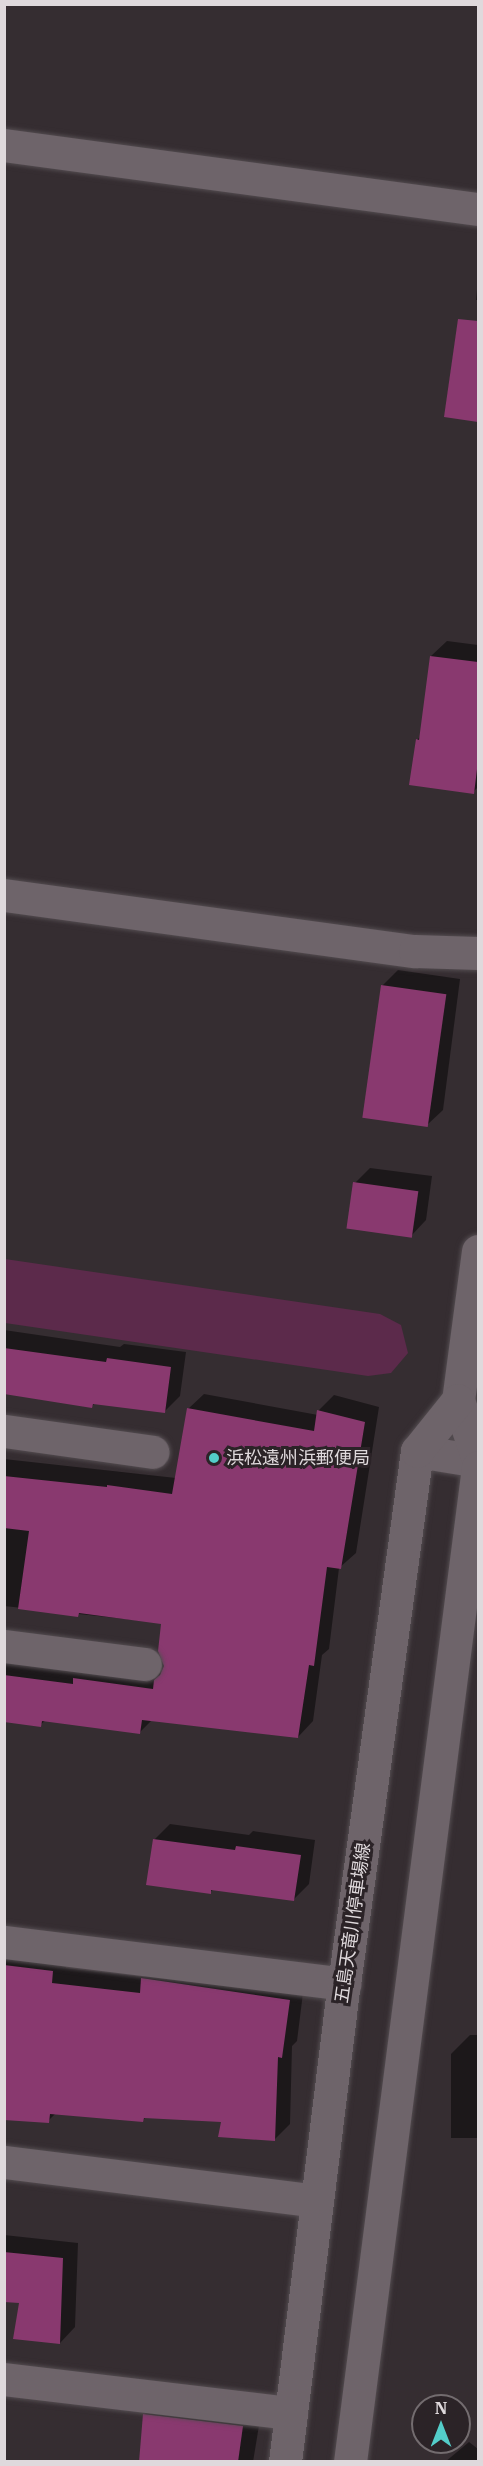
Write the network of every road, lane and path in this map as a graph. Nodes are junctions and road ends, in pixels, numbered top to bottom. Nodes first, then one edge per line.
1 (4, 145) edge
2 (478, 209) edge
3 (4, 895) edge
4 (478, 953) edge
5 (478, 1251) edge
6 (458, 1400) junction
7 (4, 1431) edge
8 (417, 1451) junction
9 (153, 1452) dead end
10 (478, 1460) edge
11 (478, 1467) edge
12 (4, 1646) edge
13 (145, 1664) dead end
14 (4, 1942) edge
15 (344, 1984) junction
16 (4, 2162) edge
17 (317, 2201) junction
18 (4, 2379) edge
19 (291, 2413) junction
20 (285, 2462) edge
21 (350, 2462) edge

1 - 2 main road
3 - 4 main road
5 - 6 main road
6 - 8 main road
6 - 10 main road
7 - 9 main road
8 - 10 main road
8 - 15 main road, 五島天竜川停車場線
11 - 21 main road
12 - 13 main road
14 - 15 main road
15 - 17 main road, 五島天竜川停車場線
16 - 17 main road
17 - 19 main road, 五島天竜川停車場線
18 - 19 main road
19 - 20 main road, 五島天竜川停車場線

